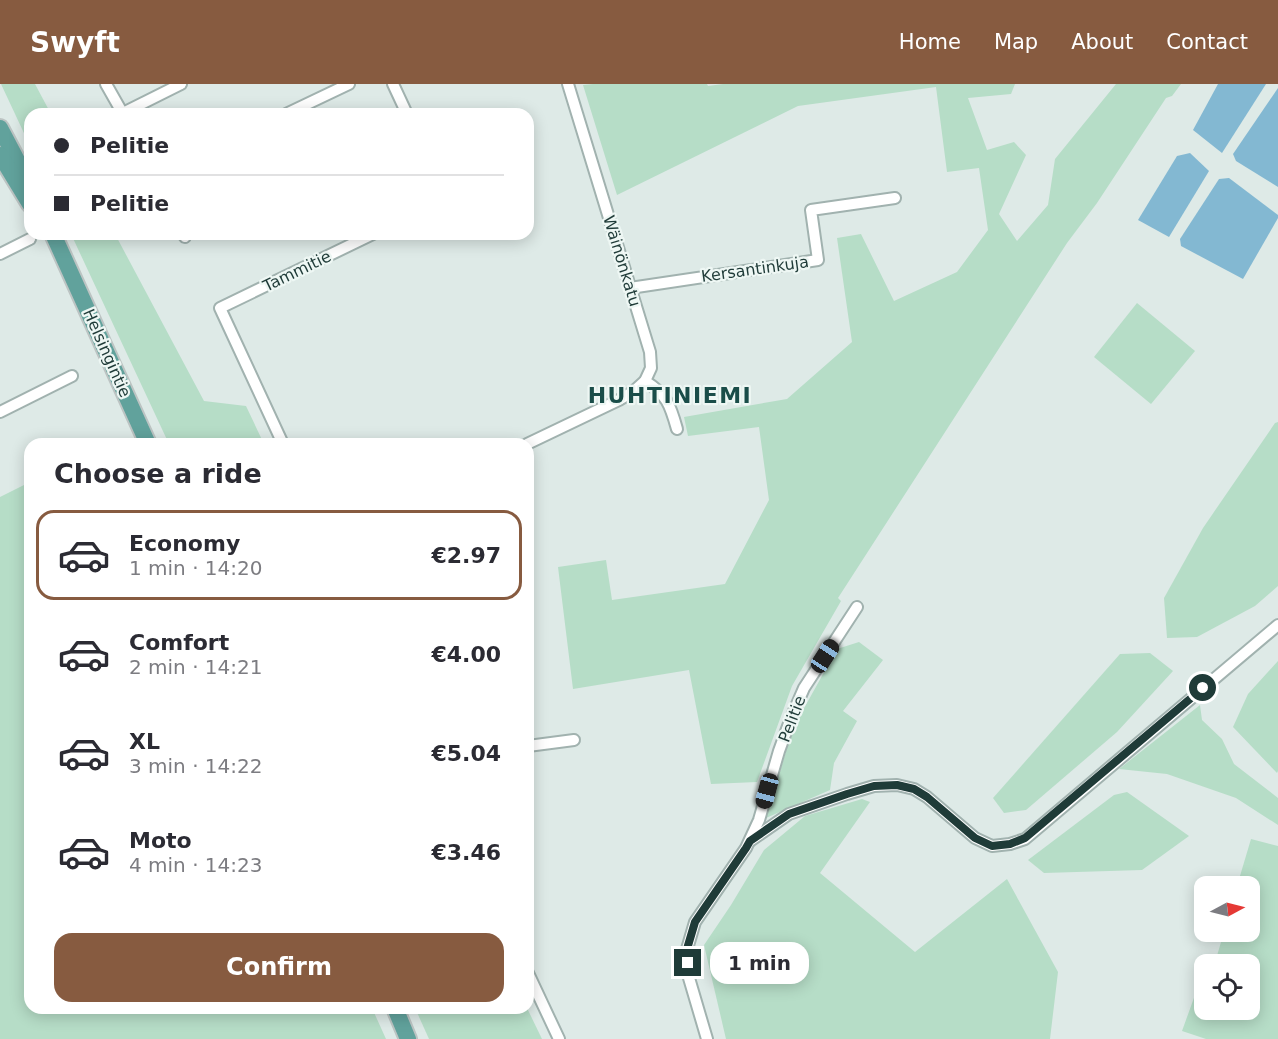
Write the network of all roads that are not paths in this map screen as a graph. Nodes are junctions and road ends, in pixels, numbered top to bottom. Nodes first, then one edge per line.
1 (106, 84) edge
2 (181, 84) edge
3 (348, 84) edge
4 (393, 84) edge
5 (568, 84) edge
6 (120, 108) edge
7 (135, 108) edge
8 (298, 108) edge
9 (404, 108) edge
10 (0, 128) edge
11 (0, 155) edge
12 (24, 174) edge
13 (24, 194) edge
14 (895, 198) dead end
15 (28, 240) edge
16 (52, 240) edge
17 (56, 240) edge
18 (361, 240) edge
19 (0, 254) edge
20 (65, 262) junction
21 (630, 288) junction
22 (72, 376) dead end
23 (645, 381) junction
24 (0, 412) edge
25 (677, 429) dead end
26 (145, 438) edge
27 (281, 438) edge
28 (534, 440) edge
29 (857, 607) dead end
30 (1278, 625) edge
31 (574, 740) dead end
32 (534, 745) edge
33 (750, 841) junction
34 (534, 986) edge
35 (398, 1014) edge
36 (408, 1039) edge
37 (558, 1039) edge
38 (707, 1039) edge

1 - 6 street
2 - 7 street
3 - 8 street
4 - 9 street
5 - 21 street, Wäinönkatu
10 - 12 main road
11 - 13 main road
14 - 21 street, Kersantinkuja
15 - 19 street
16 - 20 main road, Helsingintie
17 - 20 main road, Helsingintie
18 - 27 street, Tammitie
20 - 26 main road, Helsingintie
21 - 23 street, Wäinönkatu
22 - 24 street
23 - 25 street
23 - 28 street
29 - 33 street, Pelitie
30 - 33 street, Pelitie
31 - 32 street
33 - 38 street, Pelitie
34 - 37 street
35 - 36 main road

